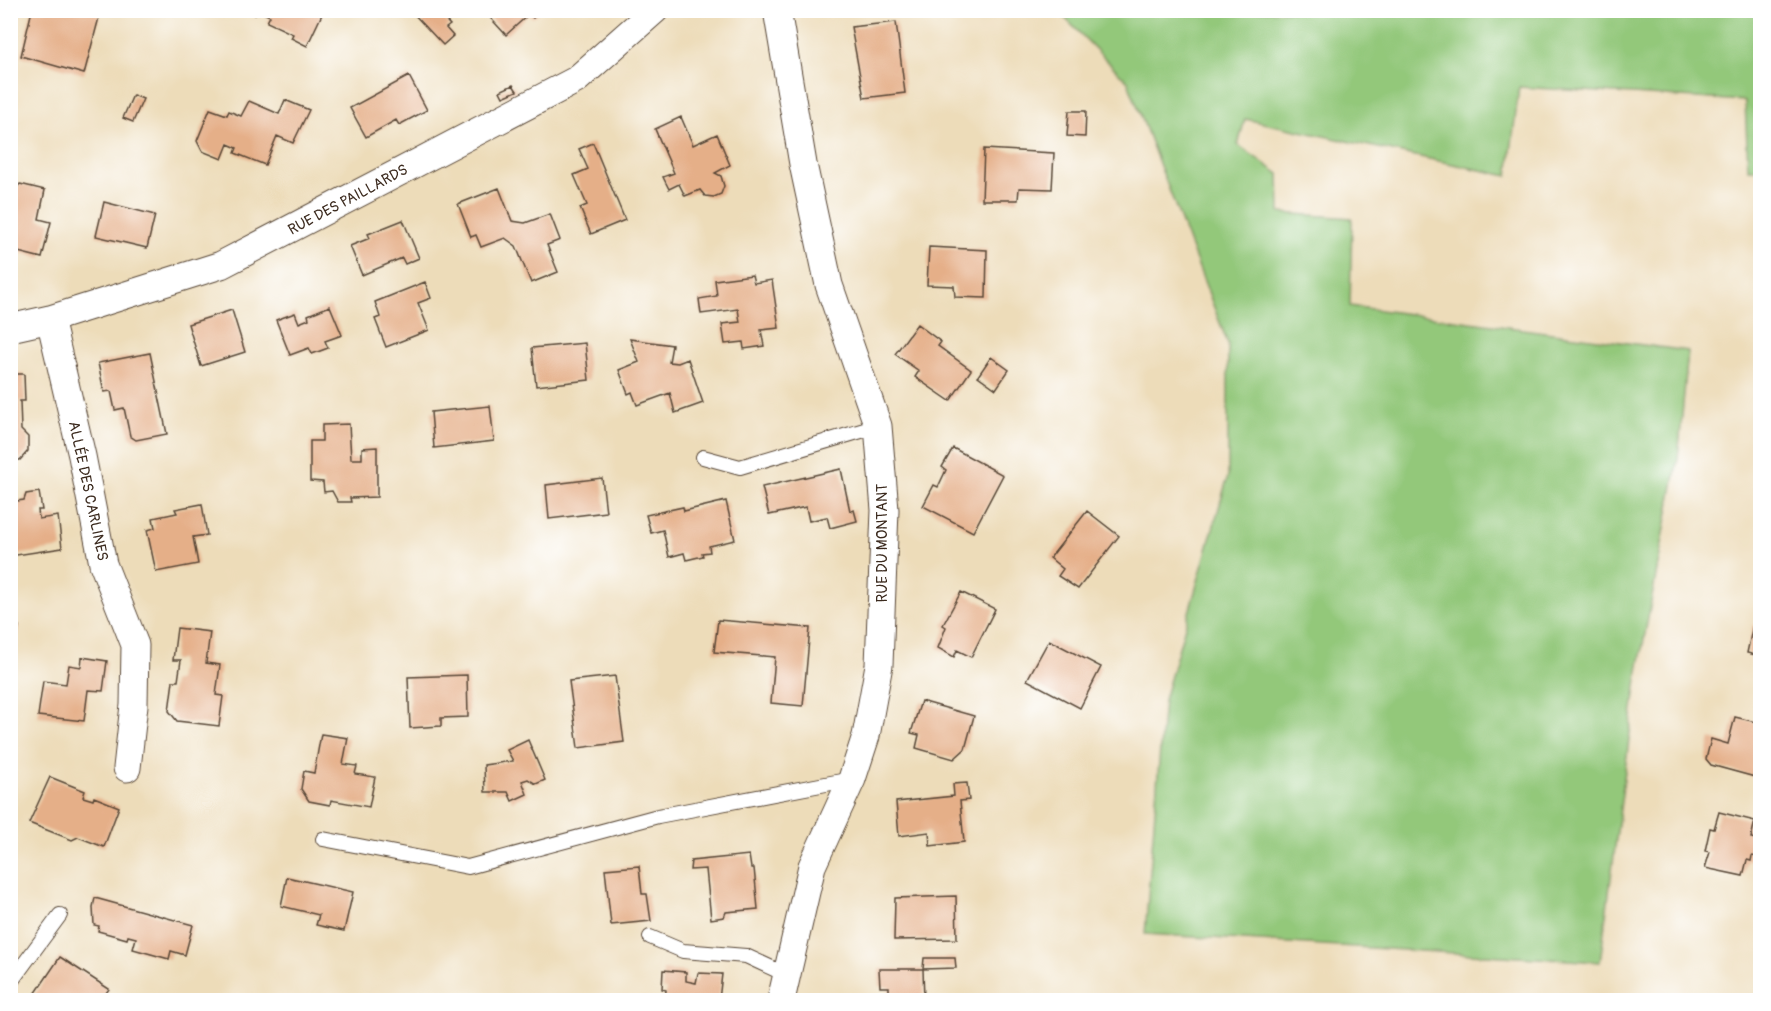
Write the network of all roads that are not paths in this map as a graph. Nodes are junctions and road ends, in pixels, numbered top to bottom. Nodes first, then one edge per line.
1 (655, 10) edge
2 (777, 10) edge
3 (50, 319) junction
4 (10, 328) edge
5 (878, 426) junction
6 (703, 457) dead end
7 (127, 768) dead end
8 (852, 779) junction
9 (323, 839) dead end
10 (60, 915) dead end
11 (650, 937) dead end
12 (10, 983) edge
13 (784, 988) edge

1 - 3 street, RUE DES PAILLARDS
2 - 5 street, RUE DU MONTANT
3 - 4 street, RUE DES PAILLARDS
3 - 7 street, ALLÉE DES CARLINES
5 - 6 lane
5 - 8 street, RUE DU MONTANT
8 - 9 lane
8 - 13 street, RUE DU MONTANT
10 - 12 lane
11 - 13 lane

